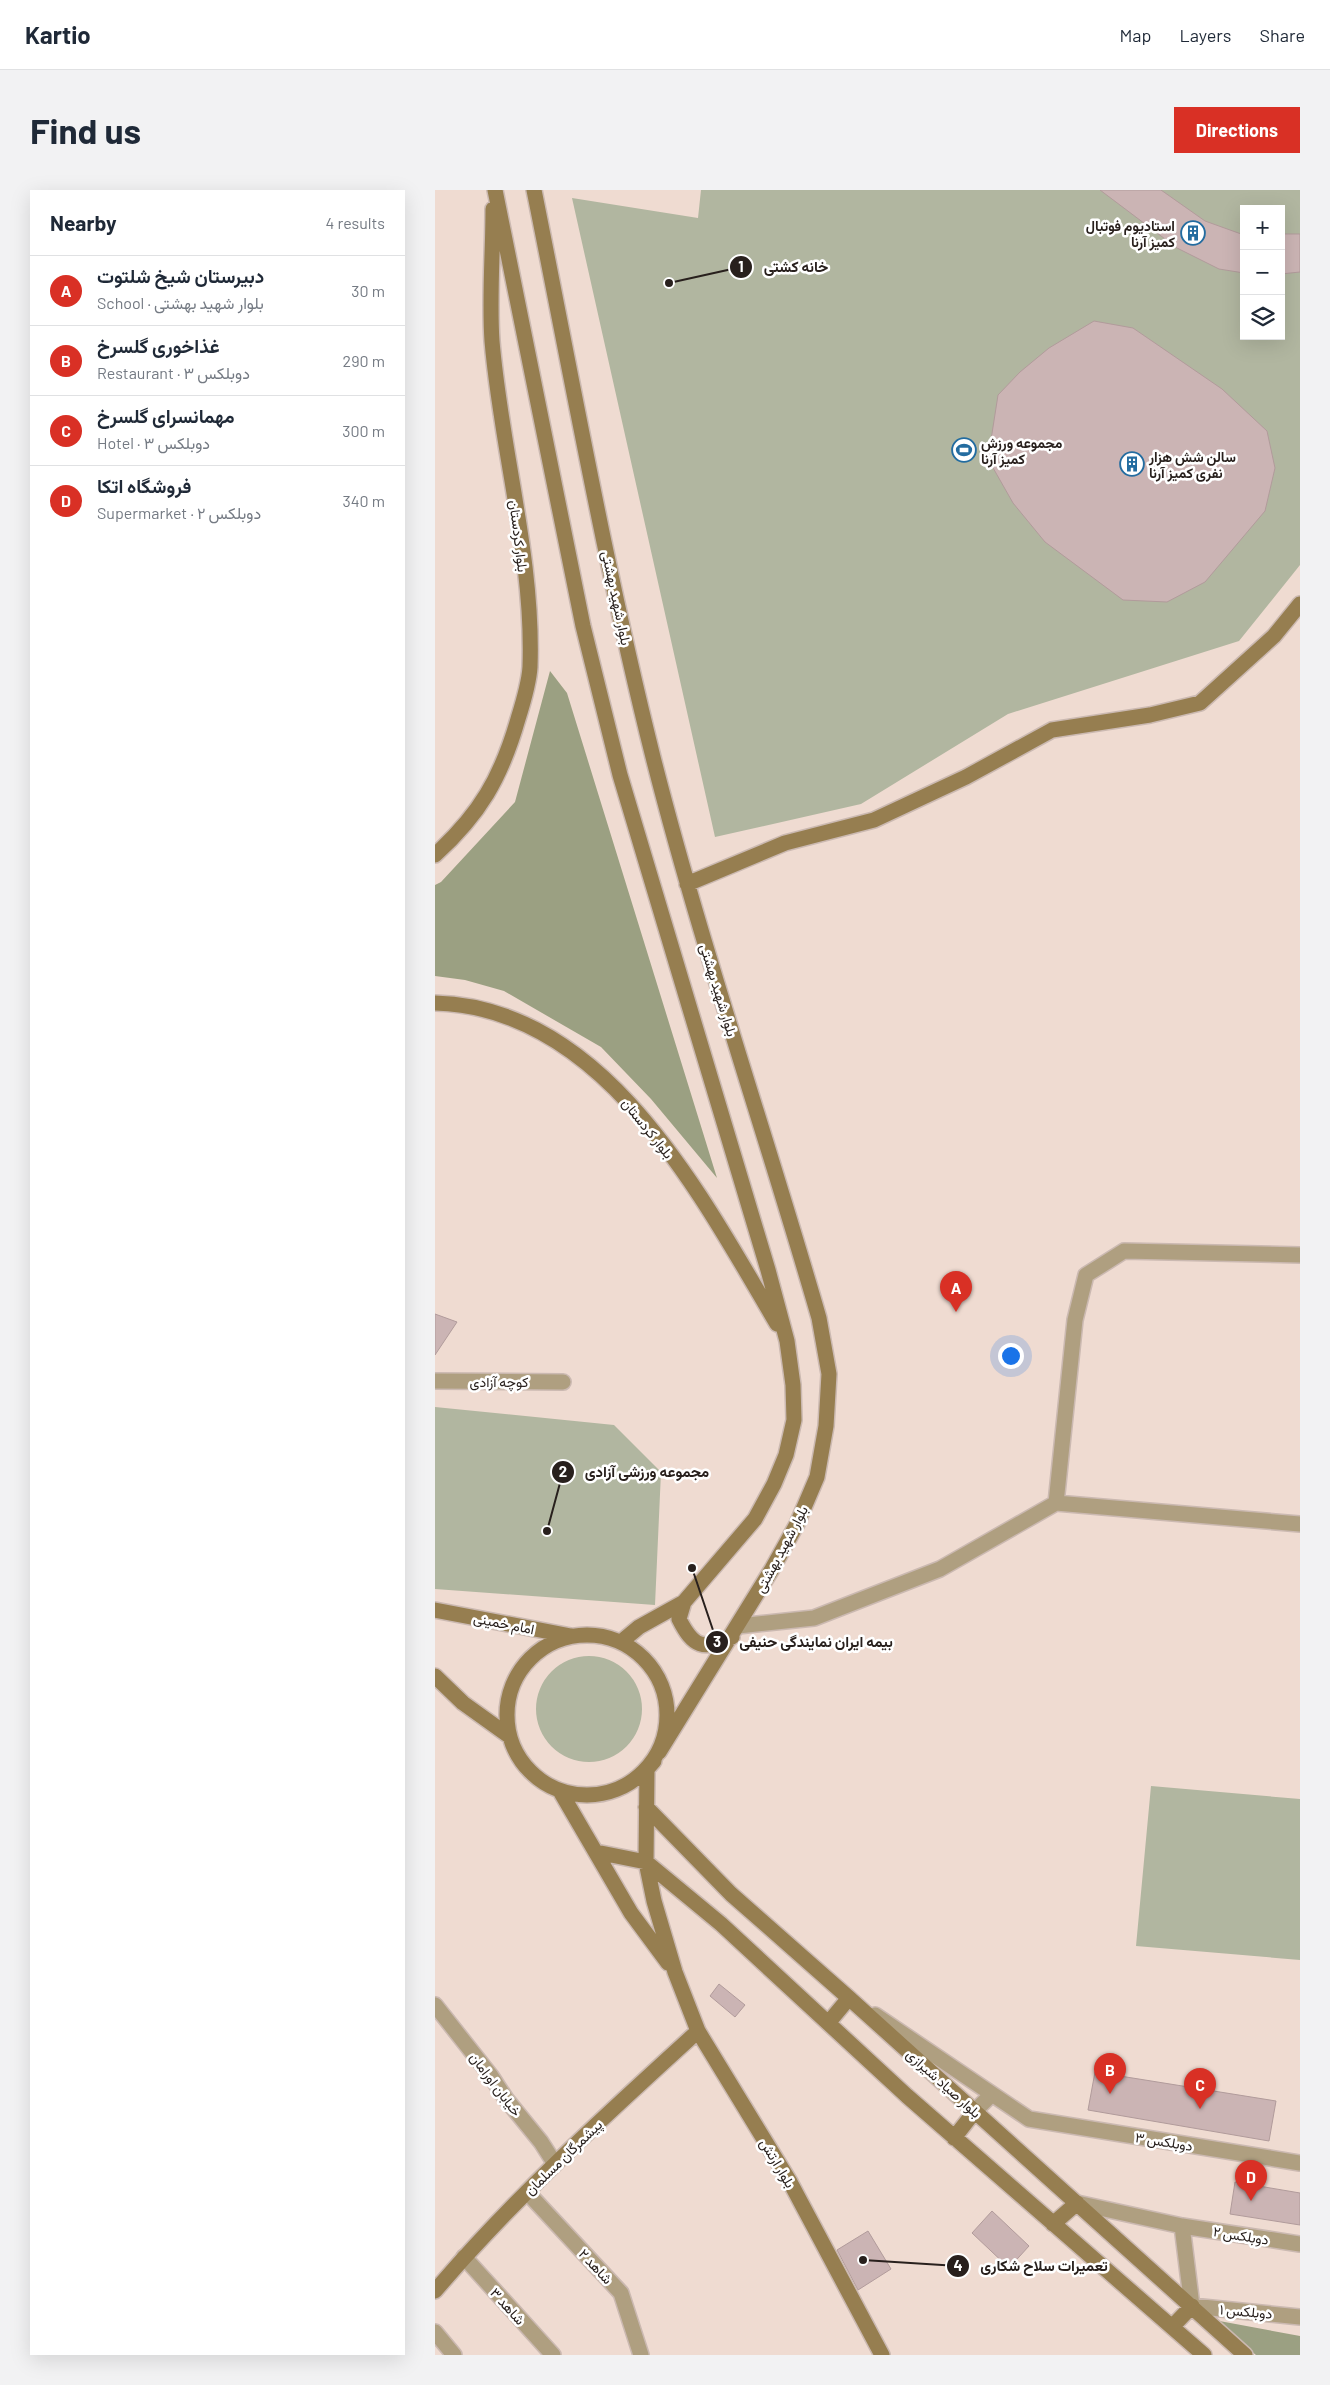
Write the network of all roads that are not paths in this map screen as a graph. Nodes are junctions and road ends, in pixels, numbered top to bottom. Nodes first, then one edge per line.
1 (494, 190) edge
2 (534, 190) edge
3 (1300, 604) edge
4 (435, 855) edge
5 (687, 884) junction
6 (435, 1004) edge
7 (1300, 1255) edge
8 (787, 1341) junction
9 (435, 1381) edge
10 (563, 1382) dead end
11 (1056, 1503) junction
12 (1300, 1524) edge
13 (684, 1602) junction
14 (435, 1610) edge
15 (735, 1631) junction
16 (572, 1636) junction
17 (621, 1642) junction
18 (435, 1676) edge
19 (509, 1736) junction
20 (657, 1756) junction
21 (561, 1792) junction
22 (646, 1808) junction
23 (596, 1852) junction
24 (646, 1862) junction
25 (675, 1972) junction
26 (849, 1998) junction
27 (435, 2005) edge
28 (829, 2022) junction
29 (698, 2031) junction
30 (992, 2094) junction
31 (975, 2111) junction
32 (954, 2138) junction
33 (1300, 2163) edge
34 (555, 2164) junction
35 (527, 2192) junction
36 (1077, 2203) junction
37 (1053, 2224) junction
38 (1182, 2226) junction
39 (1300, 2244) edge
40 (464, 2257) junction
41 (435, 2291) edge
42 (1192, 2306) junction
43 (1300, 2317) edge
44 (1172, 2326) junction
45 (435, 2332) edge
46 (454, 2355) edge
47 (553, 2355) edge
48 (641, 2355) edge
49 (882, 2355) edge
50 (1204, 2355) edge
51 (1245, 2355) edge

1 - 4 main road, بلوار کردستان
1 - 8 main road
2 - 5 main road, بلوار شهید بهشتی
3 - 5 main road
5 - 15 main road, بلوار شهید بهشتی
6 - 8 main road, بلوار کردستان
7 - 11 street
8 - 13 main road
9 - 10 street, کوچه آزادی
11 - 12 street
11 - 15 street
13 - 15 main road
13 - 17 main road
14 - 16 main road, امام خمینی
15 - 20 main road, بلوار شهید بهشتی
16 - 17 main road
16 - 19 main road
17 - 20 main road
18 - 19 main road
19 - 21 main road
20 - 21 main road
20 - 22 main road
21 - 23 main road
22 - 24 main road
22 - 26 main road, بلوار صیاد شیرازی
23 - 24 main road
23 - 25 main road
24 - 25 main road
24 - 28 main road
25 - 29 main road, بلوار ارتش
26 - 28 main road
26 - 30 street
26 - 31 main road, بلوار صیاد شیرازی
27 - 34 street, خیابان اورامان
28 - 32 main road
29 - 34 main road, پیشمرگان مسلمان
29 - 49 main road, بلوار ارتش
30 - 31 street
30 - 33 street, دوبلکس ۳
31 - 32 main road
31 - 36 main road, بلوار صیاد شیرازی
32 - 37 main road
34 - 35 main road, پیشمرگان مسلمان
35 - 40 main road, پیشمرگان مسلمان
35 - 48 street, شاهد ۲
36 - 37 main road
36 - 38 street, دوبلکس ۲
36 - 42 main road, بلوار صیاد شیرازی
37 - 44 main road
38 - 39 street, دوبلکس ۲
38 - 42 street
40 - 41 main road, پیشمرگان مسلمان
40 - 47 street, شاهد ۳
42 - 43 street, دوبلکس ۱
42 - 44 main road
42 - 51 main road, بلوار صیاد شیرازی
44 - 50 main road
45 - 46 street

